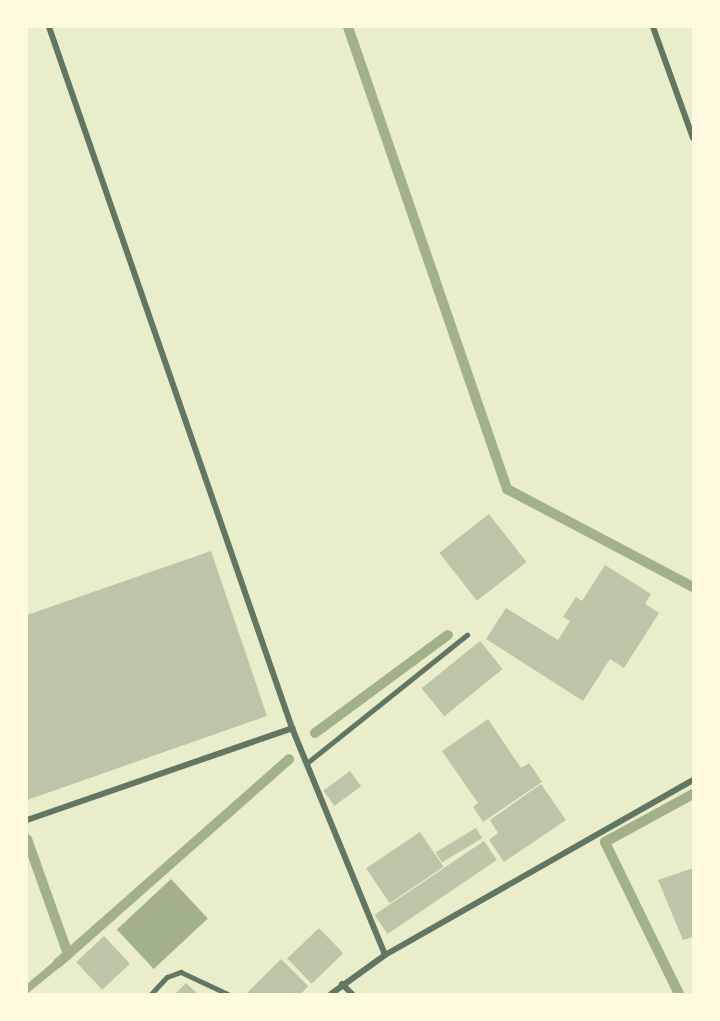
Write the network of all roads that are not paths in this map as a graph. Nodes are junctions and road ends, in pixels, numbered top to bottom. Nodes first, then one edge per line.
1 (49, 27) edge
2 (653, 27) edge
3 (693, 138) edge
4 (467, 635) dead end
5 (292, 728) junction
6 (307, 763) junction
7 (693, 780) edge
8 (27, 820) edge
9 (385, 955) junction
10 (342, 984) junction
11 (151, 994) edge
12 (228, 994) edge
13 (331, 994) edge
14 (352, 994) edge

1 - 5 street
2 - 3 street
4 - 6 lane
5 - 6 street
5 - 8 street
6 - 9 street
7 - 9 street
9 - 10 street
10 - 13 street
10 - 14 street
11 - 12 lane

